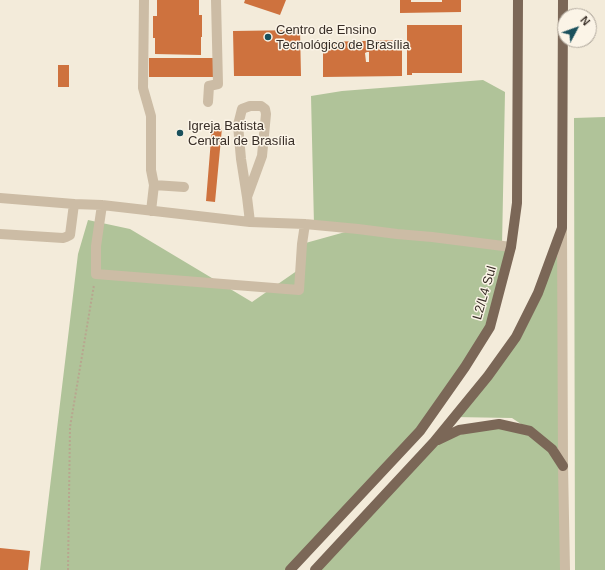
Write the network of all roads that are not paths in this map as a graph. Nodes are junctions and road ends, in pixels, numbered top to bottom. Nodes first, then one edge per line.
1 (144, 0) edge
2 (216, 0) edge
3 (518, 0) edge
4 (563, 0) edge
5 (208, 102) dead end
6 (154, 185) junction
7 (184, 187) dead end
8 (247, 197) junction
9 (0, 198) edge
10 (74, 204) junction
11 (102, 205) junction
12 (151, 211) junction
13 (250, 222) junction
14 (305, 224) junction
15 (562, 228) junction
16 (0, 234) edge
17 (511, 247) junction
18 (434, 442) junction
19 (563, 466) junction
20 (290, 570) edge
21 (315, 570) edge
22 (565, 570) edge

1 - 6 street
2 - 5 street
3 - 17 main road, L2/L4 Sul
4 - 15 main road
6 - 7 street
6 - 12 street
8 - 8 street
8 - 13 street
9 - 10 street
10 - 11 street
10 - 16 street
11 - 12 street
11 - 14 street
12 - 13 street
13 - 14 street
14 - 17 street
15 - 18 main road
15 - 19 street
17 - 20 main road, L2/L4 Sul
18 - 19 main road
18 - 21 main road
19 - 22 street

